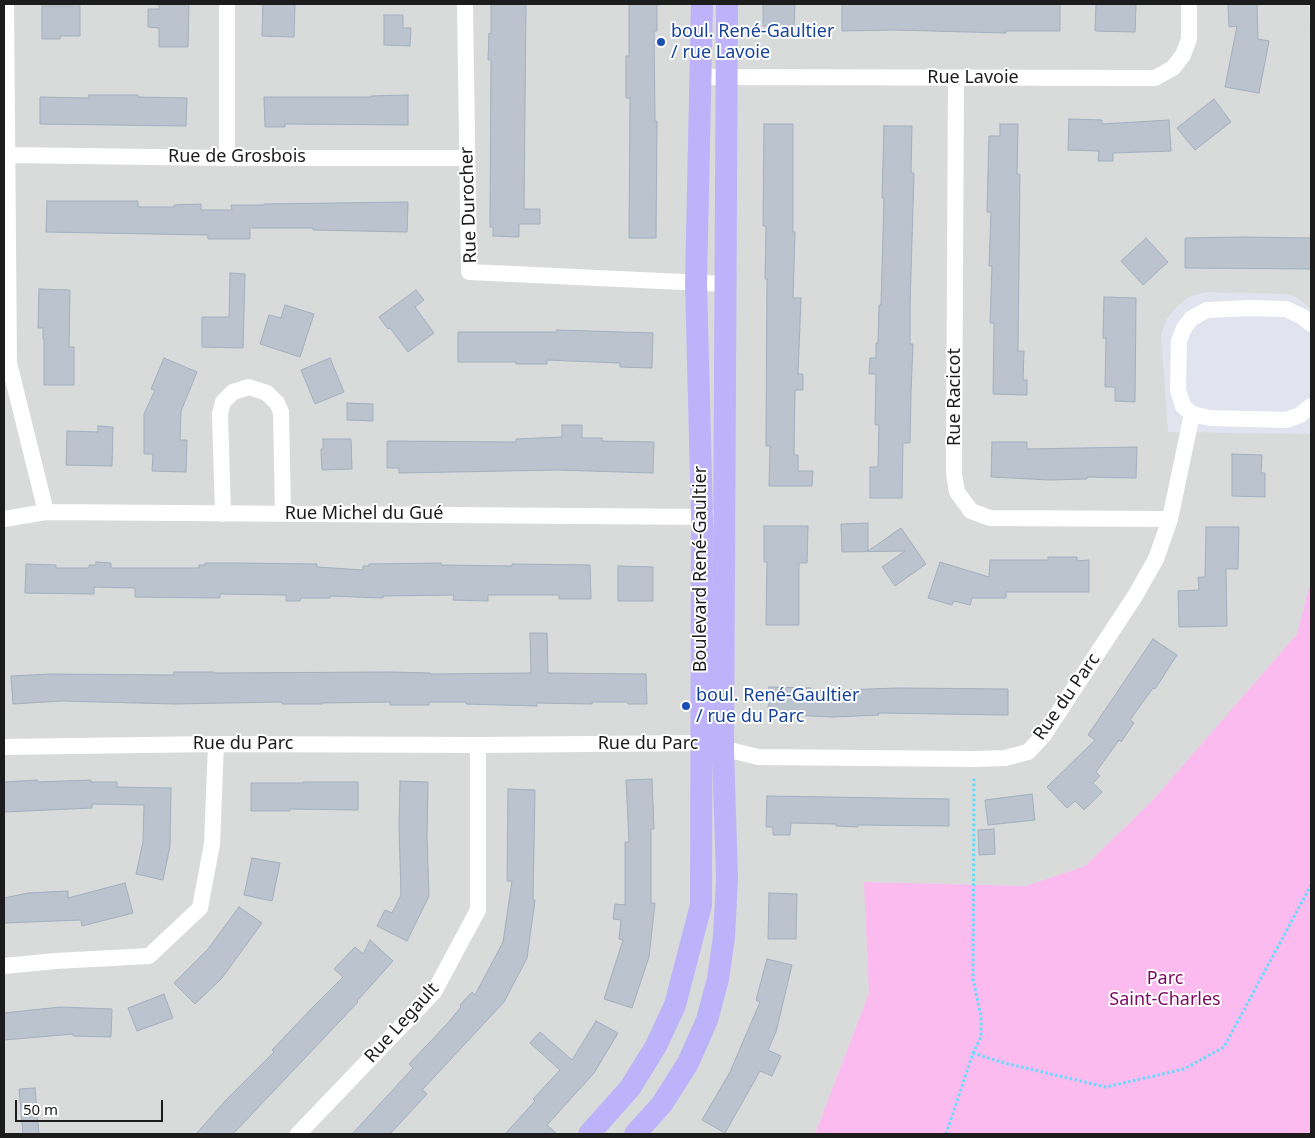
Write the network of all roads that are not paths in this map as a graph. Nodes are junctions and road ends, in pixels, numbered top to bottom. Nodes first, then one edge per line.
1 (6, 4) edge
2 (227, 4) edge
3 (465, 4) edge
4 (702, 4) edge
5 (727, 4) edge
6 (1189, 4) edge
7 (701, 77) junction
8 (727, 77) junction
9 (956, 78) junction
10 (7, 156) junction
11 (227, 158) junction
12 (467, 158) junction
13 (696, 283) junction
14 (726, 284) junction
15 (1311, 324) edge
16 (1311, 406) edge
17 (1192, 414) junction
18 (46, 512) junction
19 (283, 513) junction
20 (223, 514) junction
21 (702, 517) junction
22 (725, 517) junction
23 (4, 519) edge
24 (1170, 519) junction
25 (701, 743) junction
26 (216, 744) junction
27 (478, 745) junction
28 (4, 747) edge
29 (723, 749) junction
30 (4, 966) edge
31 (298, 1134) edge
32 (589, 1134) edge
33 (635, 1134) edge

1 - 10 street
2 - 11 street
3 - 12 street, Rue Durocher
4 - 7 street, Boulevard René-Gaultier
5 - 8 street, Boulevard René-Gaultier
6 - 9 street, Rue Lavoie
7 - 8 street, Rue Lavoie
7 - 13 street, Boulevard René-Gaultier
8 - 9 street, Rue Lavoie
8 - 14 street, Boulevard René-Gaultier
9 - 24 street, Rue Racicot
10 - 11 street, Rue de Grosbois
10 - 18 street
11 - 12 street, Rue de Grosbois
12 - 13 street, Rue Durocher
13 - 14 street, Rue Durocher
13 - 21 street, Boulevard René-Gaultier
14 - 22 street, Boulevard René-Gaultier
15 - 17 street
16 - 17 street
17 - 24 street, Rue du Parc
18 - 20 street, Rue Michel du Gué
18 - 23 street, Rue Michel du Gué
19 - 20 street, Rue Michel du Gué
19 - 20 street
19 - 21 street, Rue Michel du Gué
21 - 22 street, Rue Michel du Gué
21 - 25 street, Boulevard René-Gaultier
22 - 29 street, Boulevard René-Gaultier
24 - 29 street, Rue du Parc
25 - 27 street, Rue du Parc
25 - 29 street, Rue du Parc
25 - 32 street, Boulevard René-Gaultier
26 - 27 street, Rue du Parc
26 - 28 street, Rue du Parc
26 - 30 street
27 - 31 street, Rue Legault
29 - 33 street, Boulevard René-Gaultier

